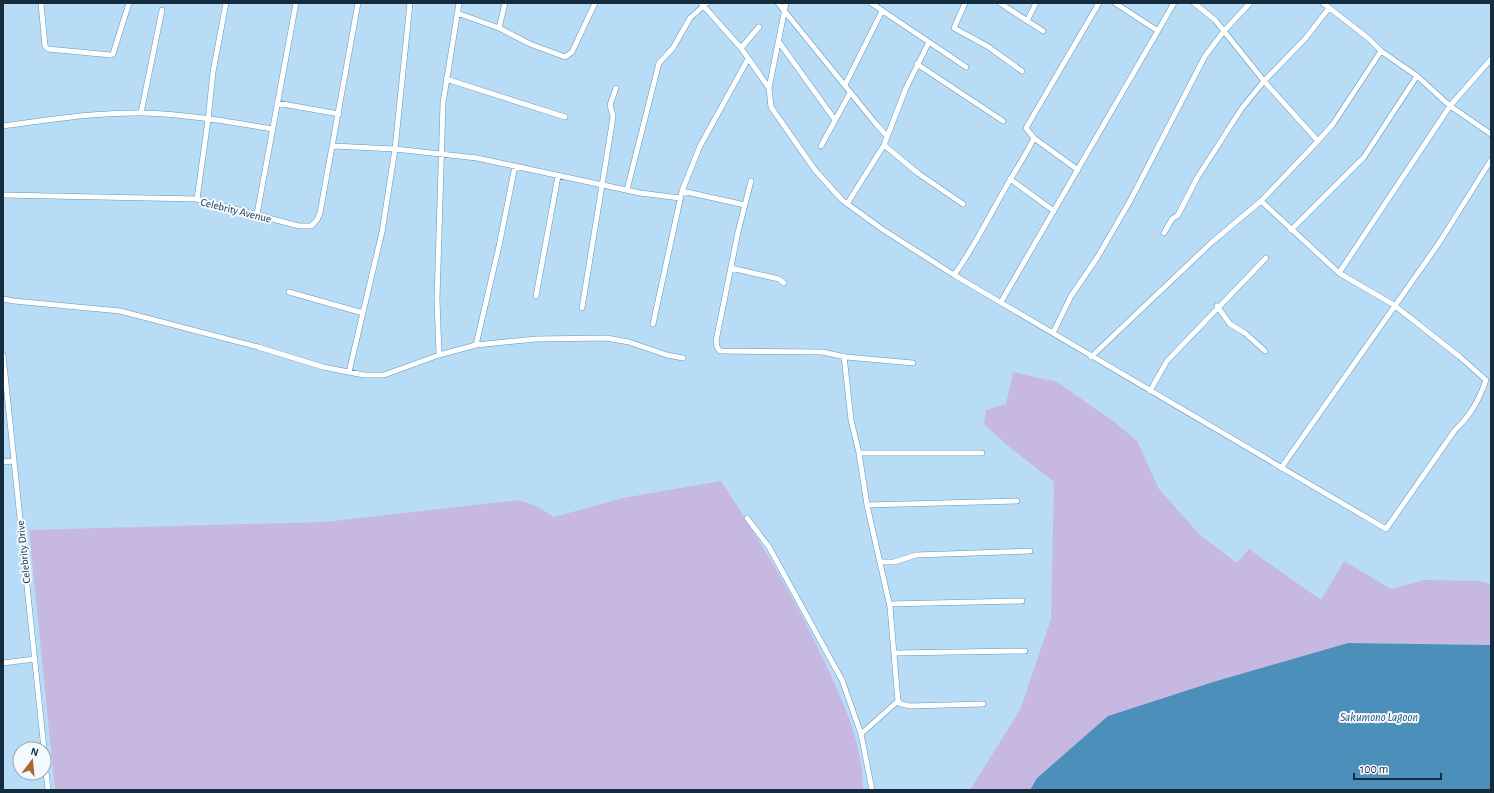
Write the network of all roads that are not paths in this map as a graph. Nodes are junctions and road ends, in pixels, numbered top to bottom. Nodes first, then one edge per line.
1 (41, 3) edge
2 (129, 3) edge
3 (226, 3) edge
4 (296, 3) edge
5 (358, 3) edge
6 (410, 3) edge
7 (459, 3) edge
8 (504, 3) edge
9 (595, 3) edge
10 (778, 3) edge
11 (786, 3) edge
12 (871, 3) edge
13 (965, 3) edge
14 (1000, 3) edge
15 (1036, 3) edge
16 (1099, 3) edge
17 (1116, 3) edge
18 (1174, 3) edge
19 (1194, 3) edge
20 (1250, 3) edge
21 (1323, 3) edge
22 (704, 4) edge
23 (1329, 8) junction
24 (162, 10) dead end
25 (784, 11) junction
26 (882, 11) junction
27 (457, 13) junction
28 (1027, 21) junction
29 (759, 27) dead end
30 (499, 28) junction
31 (1043, 31) dead end
32 (1158, 31) junction
33 (1224, 31) junction
34 (779, 42) junction
35 (929, 42) junction
36 (741, 48) junction
37 (1381, 51) junction
38 (748, 59) junction
39 (1491, 59) edge
40 (917, 64) junction
41 (966, 67) dead end
42 (1022, 71) dead end
43 (1417, 76) junction
44 (446, 79) junction
45 (1264, 81) junction
46 (845, 85) junction
47 (616, 88) dead end
48 (769, 88) junction
49 (850, 92) junction
50 (277, 103) junction
51 (1450, 106) junction
52 (141, 113) junction
53 (339, 114) junction
54 (565, 117) dead end
55 (208, 120) junction
56 (835, 120) junction
57 (1003, 121) dead end
58 (3, 126) edge
59 (273, 129) junction
60 (1491, 134) edge
61 (887, 136) junction
62 (1034, 138) junction
63 (1318, 141) junction
64 (884, 145) junction
65 (333, 146) junction
66 (821, 146) dead end
67 (395, 149) junction
68 (441, 154) junction
69 (1491, 160) edge
70 (515, 166) junction
71 (1078, 170) junction
72 (558, 176) junction
73 (1010, 179) junction
74 (751, 181) dead end
75 (602, 184) junction
76 (627, 190) junction
77 (682, 191) junction
78 (3, 195) edge
79 (680, 198) junction
80 (197, 199) junction
81 (1261, 201) junction
82 (847, 204) junction
83 (963, 204) dead end
84 (745, 205) junction
85 (1054, 211) junction
86 (257, 214) junction
87 (1292, 230) junction
88 (1164, 233) dead end
89 (1266, 258) dead end
90 (731, 268) junction
91 (1340, 273) junction
92 (954, 275) junction
93 (784, 283) dead end
94 (289, 292) dead end
95 (536, 296) dead end
96 (3, 299) edge
97 (1001, 302) junction
98 (1218, 306) junction
99 (1394, 306) junction
100 (582, 308) dead end
101 (362, 313) junction
102 (653, 324) dead end
103 (1053, 333) junction
104 (476, 345) junction
105 (1265, 352) dead end
106 (3, 355) edge
107 (439, 355) junction
108 (844, 356) junction
109 (1091, 357) junction
110 (683, 358) dead end
111 (913, 363) dead end
112 (349, 372) junction
113 (1150, 391) junction
114 (859, 453) junction
115 (982, 453) dead end
116 (13, 461) junction
117 (3, 462) edge
118 (1280, 468) junction
119 (1017, 501) dead end
120 (867, 505) junction
121 (747, 518) dead end
122 (1030, 551) dead end
123 (880, 562) junction
124 (1022, 601) dead end
125 (890, 604) junction
126 (1026, 651) dead end
127 (896, 653) junction
128 (35, 659) junction
129 (3, 663) edge
130 (898, 701) junction
131 (983, 704) dead end
132 (861, 734) junction
133 (43, 741) edge
134 (872, 790) edge

1 - 2 street
3 - 55 street
4 - 50 street
5 - 53 street
6 - 67 street
7 - 27 street
8 - 30 street
9 - 30 street
10 - 25 street
11 - 25 street
12 - 26 street
13 - 42 street
14 - 28 street
15 - 28 street
16 - 62 street
17 - 32 street
18 - 32 street
19 - 33 street
20 - 33 street
21 - 23 street
22 - 36 street
22 - 76 street
23 - 37 street
23 - 45 street
24 - 52 street
25 - 34 street
25 - 46 street
26 - 35 street
26 - 46 street
27 - 30 street
27 - 44 street
28 - 31 street
29 - 36 street
32 - 71 street
33 - 45 street
33 - 103 street
34 - 48 street
34 - 56 street
35 - 40 street
35 - 41 street
36 - 38 street
37 - 43 street
37 - 63 street
38 - 48 street
38 - 77 street
39 - 51 street
40 - 57 street
40 - 61 street
43 - 51 street
43 - 87 street
44 - 54 street
44 - 68 street
45 - 63 street
45 - 88 street
46 - 49 street
47 - 75 street
48 - 82 street
49 - 56 street
49 - 61 street
50 - 53 street
50 - 59 street
51 - 60 street
51 - 91 street
52 - 55 street
52 - 58 street
53 - 65 street
55 - 59 street
55 - 80 street
56 - 66 street
59 - 86 street
61 - 64 street
62 - 71 street
62 - 73 street
63 - 81 street
64 - 82 street
64 - 83 street
65 - 67 street
65 - 86 street, Celebrity Avenue
67 - 68 street
67 - 101 street
68 - 70 street
68 - 107 street
69 - 99 street
70 - 72 street
70 - 104 street
71 - 85 street
72 - 75 street
72 - 95 street
73 - 85 street
73 - 92 street
74 - 84 street
75 - 76 street
75 - 100 street
76 - 79 street
77 - 79 street
77 - 84 street
78 - 80 street, Celebrity Avenue
79 - 102 street
80 - 86 street, Celebrity Avenue
81 - 87 street
81 - 109 street
82 - 92 street
84 - 90 street
85 - 97 street
87 - 91 street
89 - 98 street
90 - 93 street
90 - 108 street
91 - 99 street
92 - 97 street
94 - 101 street
96 - 112 street
97 - 103 street
98 - 105 street
98 - 113 street
99 - 118 street
99 - 118 street
101 - 112 street
103 - 109 street
104 - 107 street
104 - 110 street
106 - 116 street, Celebrity Drive
107 - 112 street
108 - 111 street
108 - 114 street
109 - 113 street
113 - 118 street
114 - 115 street
114 - 120 street
116 - 117 street
116 - 128 street, Celebrity Drive
119 - 120 street
120 - 123 street
121 - 132 street
122 - 123 street
123 - 125 street
124 - 125 street
125 - 127 street
126 - 127 street
127 - 130 street
128 - 129 street
128 - 133 street, Celebrity Drive
130 - 131 street
130 - 132 street
132 - 134 street

